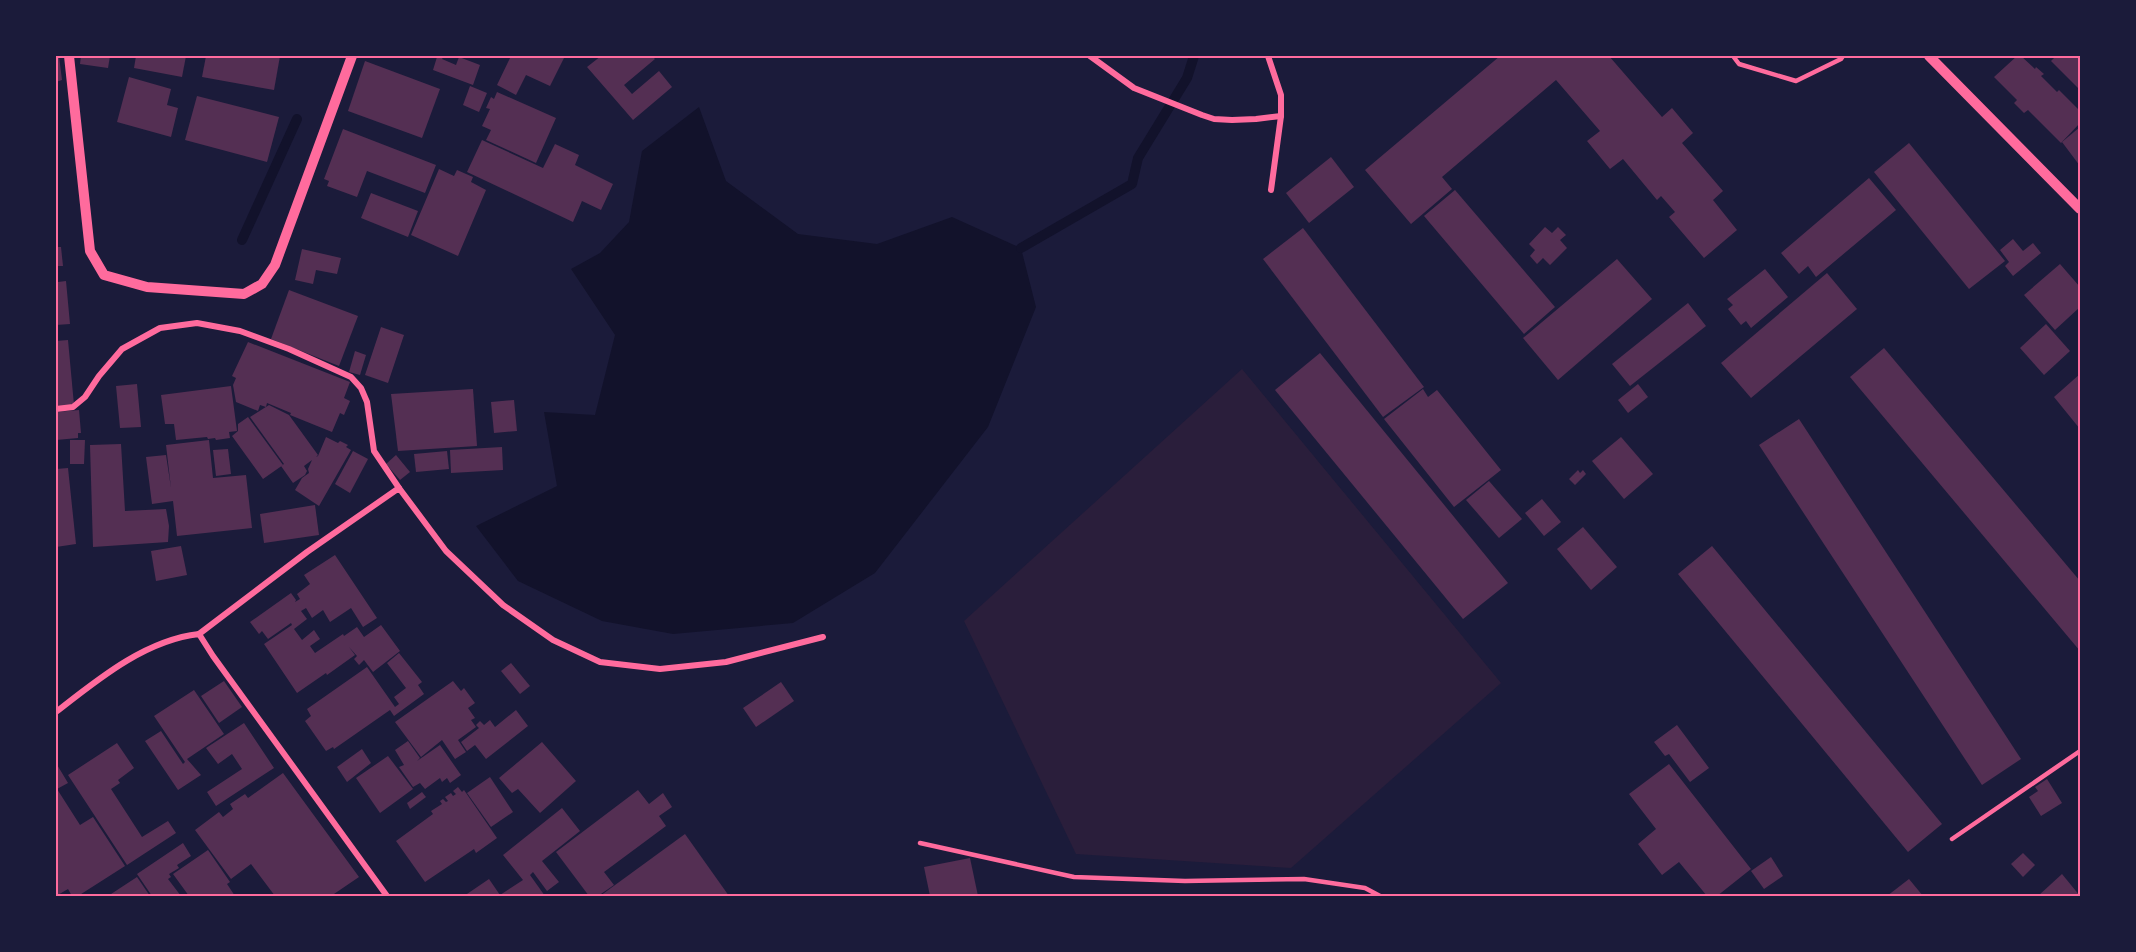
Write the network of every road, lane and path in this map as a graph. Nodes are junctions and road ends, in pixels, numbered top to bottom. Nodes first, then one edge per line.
1 (69, 56) edge
2 (352, 56) edge
3 (1090, 56) edge
4 (1268, 56) edge
5 (1733, 56) edge
6 (1843, 56) edge
7 (1929, 56) edge
8 (1281, 116) junction
9 (1271, 190) dead end
10 (2080, 209) edge
11 (56, 409) edge
12 (399, 488) junction
13 (199, 634) junction
14 (823, 638) dead end
15 (56, 712) edge
16 (2080, 751) edge
17 (1952, 839) dead end
18 (920, 843) dead end
19 (387, 897) edge
20 (1380, 897) edge

1 - 2 street
3 - 8 street
4 - 8 street
5 - 6 lane
7 - 10 street
8 - 9 street
11 - 12 street
12 - 13 street
12 - 14 street
13 - 15 street
13 - 19 street
16 - 17 lane
18 - 20 lane

